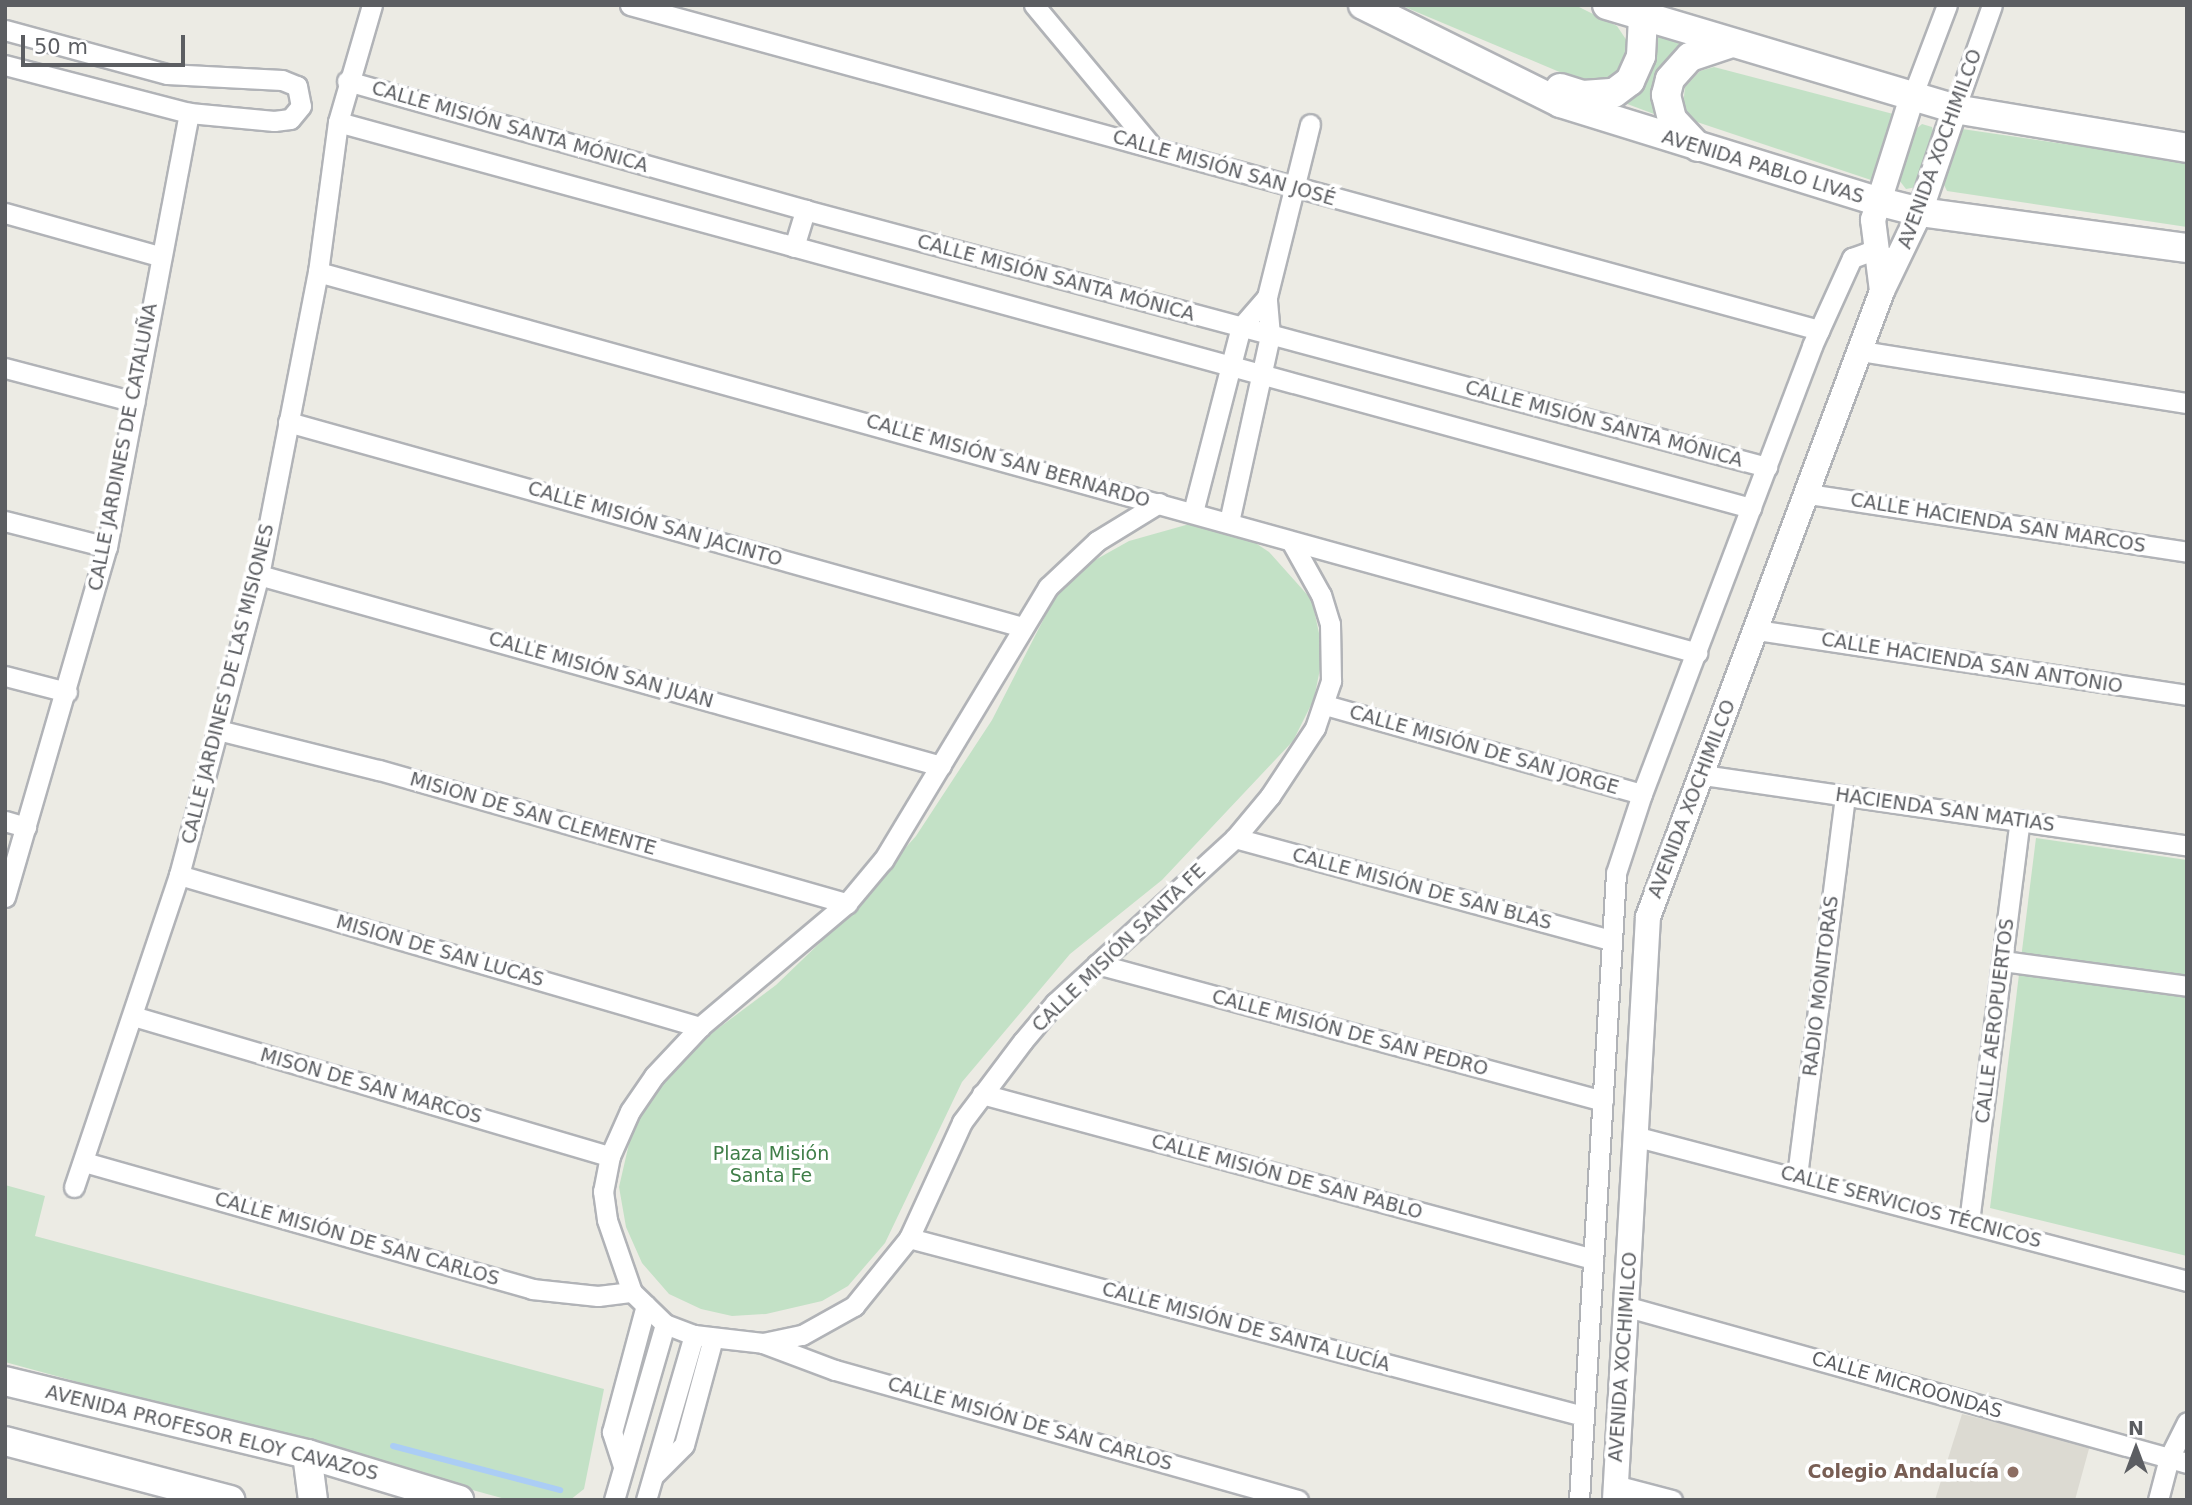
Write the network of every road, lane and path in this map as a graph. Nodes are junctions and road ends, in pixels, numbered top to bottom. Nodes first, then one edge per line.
1 (372, 5) edge
2 (630, 5) edge
3 (1034, 5) edge
4 (1363, 5) edge
5 (1606, 5) edge
6 (1947, 5) edge
7 (1992, 5) edge
8 (1643, 18) junction
9 (5, 30) edge
10 (1729, 44) junction
11 (1464, 59) junction
12 (5, 65) edge
13 (347, 81) junction
14 (1912, 97) junction
15 (1955, 109) junction
16 (189, 113) junction
17 (338, 122) junction
18 (1310, 124) dead end
19 (1150, 144) junction
20 (1699, 148) junction
21 (2187, 148) edge
22 (1296, 189) junction
23 (1877, 201) junction
24 (805, 210) junction
25 (1920, 212) junction
26 (5, 214) edge
27 (794, 247) junction
28 (2187, 248) edge
29 (1874, 253) junction
30 (159, 256) junction
31 (1899, 260) junction
32 (318, 272) junction
33 (1882, 292) junction
34 (1266, 297) junction
35 (1241, 327) junction
36 (1819, 330) junction
37 (1270, 335) junction
38 (1861, 351) junction
39 (1229, 363) junction
40 (5, 368) edge
41 (1263, 372) junction
42 (135, 402) junction
43 (2187, 403) edge
44 (288, 422) junction
45 (1767, 467) junction
46 (1809, 494) junction
47 (1160, 503) junction
48 (1751, 508) junction
49 (1193, 512) junction
50 (5, 522) edge
51 (1229, 522) junction
52 (1292, 543) junction
53 (107, 547) junction
54 (2187, 552) edge
55 (259, 575) junction
56 (1022, 627) junction
57 (1757, 630) junction
58 (1697, 653) junction
59 (5, 676) edge
60 (67, 692) junction
61 (2187, 695) edge
62 (1325, 705) junction
63 (218, 730) junction
64 (942, 766) junction
65 (1703, 775) junction
66 (1642, 794) junction
67 (1845, 796) junction
68 (2021, 820) junction
69 (5, 821) edge
70 (26, 827) junction
71 (1235, 838) junction
72 (2187, 846) edge
73 (179, 875) junction
74 (5, 897) edge
75 (847, 904) junction
76 (1610, 940) junction
77 (2003, 961) junction
78 (1097, 964) junction
79 (2187, 986) edge
80 (133, 1016) junction
81 (700, 1027) junction
82 (982, 1094) junction
83 (1604, 1101) junction
84 (1634, 1136) junction
85 (610, 1156) junction
86 (84, 1162) junction
87 (1797, 1176) junction
88 (74, 1186) dead end
89 (1969, 1222) junction
90 (909, 1238) junction
91 (1593, 1259) junction
92 (2187, 1281) edge
93 (639, 1299) junction
94 (1628, 1307) junction
95 (665, 1324) junction
96 (703, 1337) junction
97 (763, 1343) junction
98 (5, 1381) edge
99 (1583, 1416) junction
100 (2187, 1422) edge
101 (5, 1441) edge
102 (307, 1454) junction
103 (2178, 1461) edge
104 (623, 1466) junction
105 (1615, 1492) edge
106 (230, 1500) edge
107 (313, 1500) edge
108 (459, 1500) edge
109 (614, 1500) edge
110 (646, 1500) edge
111 (1298, 1500) edge
112 (1579, 1500) edge
113 (1672, 1500) edge
114 (2158, 1500) edge

1 - 13 street, CALLE JARDINES DE LAS MISIONES
2 - 19 street, CALLE MISIÓN SAN JOSÉ
3 - 19 street
4 - 11 main road, AVENIDA PABLO LIVAS
5 - 8 main road
6 - 14 street, AVENIDA XOCHIMILCO
7 - 15 street, AVENIDA XOCHIMILCO
8 - 10 main road
8 - 11 main road
9 - 16 street
10 - 14 main road
10 - 20 main road
11 - 20 main road, AVENIDA PABLO LIVAS
12 - 16 street
13 - 17 street, CALLE JARDINES DE LAS MISIONES
13 - 24 street, CALLE MISIÓN SANTA MÓNICA
14 - 15 main road
14 - 23 street, AVENIDA XOCHIMILCO
15 - 21 main road
15 - 25 street, AVENIDA XOCHIMILCO
16 - 30 street, CALLE JARDINES DE CATALUÑA
17 - 27 street, CALLE MISIÓN SANTA MÓNICA
17 - 32 street, CALLE JARDINES DE LAS MISIONES
18 - 22 street
19 - 22 street, CALLE MISIÓN SAN JOSÉ
20 - 23 main road, AVENIDA PABLO LIVAS
22 - 34 street
22 - 36 street, CALLE MISIÓN SAN JOSÉ
23 - 25 main road, AVENIDA PABLO LIVAS
23 - 29 street, AVENIDA XOCHIMILCO
24 - 27 street
24 - 35 street, CALLE MISIÓN SANTA MÓNICA
25 - 28 main road, AVENIDA PABLO LIVAS
25 - 31 street, AVENIDA XOCHIMILCO
26 - 30 street
27 - 39 street, CALLE MISIÓN SANTA MÓNICA
29 - 31 street
29 - 33 street, AVENIDA XOCHIMILCO
29 - 36 street
30 - 42 street, CALLE JARDINES DE CATALUÑA
31 - 33 street, AVENIDA XOCHIMILCO
32 - 44 street, CALLE JARDINES DE LAS MISIONES
32 - 47 street, CALLE MISIÓN SAN BERNARDO
33 - 38 street, AVENIDA XOCHIMILCO
34 - 35 street
34 - 37 street
35 - 37 street, CALLE MISIÓN SANTA MÓNICA
35 - 39 street
36 - 45 street
37 - 41 street
37 - 45 street, CALLE MISIÓN SANTA MÓNICA
38 - 43 street
38 - 46 street, AVENIDA XOCHIMILCO
39 - 41 street, CALLE MISIÓN SANTA MÓNICA
39 - 49 street
40 - 42 street
41 - 48 street, CALLE MISIÓN SANTA MÓNICA
41 - 51 street
42 - 53 street, CALLE JARDINES DE CATALUÑA
44 - 55 street, CALLE JARDINES DE LAS MISIONES
44 - 56 street, CALLE MISIÓN SAN JACINTO
45 - 48 street
46 - 54 street, CALLE HACIENDA SAN MARCOS
46 - 57 street, AVENIDA XOCHIMILCO
47 - 49 street, CALLE MISIÓN SAN BERNARDO
47 - 56 street, CALLE MISIÓN SANTA FE
48 - 58 street
49 - 51 street, CALLE MISIÓN SAN BERNARDO
50 - 53 street
51 - 52 street, CALLE MISIÓN SAN BERNARDO
52 - 58 street, CALLE MISIÓN SAN BERNARDO
52 - 62 street, CALLE MISIÓN SANTA FE
53 - 60 street, CALLE JARDINES DE CATALUÑA
55 - 63 street, CALLE JARDINES DE LAS MISIONES
55 - 64 street, CALLE MISIÓN SAN JUAN
56 - 64 street, CALLE MISIÓN SANTA FE
57 - 61 street, CALLE HACIENDA SAN ANTONIO
57 - 65 street, AVENIDA XOCHIMILCO
58 - 66 street
59 - 60 street
60 - 70 street, CALLE JARDINES DE CATALUÑA
62 - 66 street, CALLE MISIÓN DE SAN JORGE
62 - 71 street, CALLE MISIÓN SANTA FE
63 - 73 street, CALLE JARDINES DE LAS MISIONES
63 - 75 street, MISION DE SAN CLEMENTE
64 - 75 street, CALLE MISIÓN SANTA FE
65 - 67 street, HACIENDA SAN MATIAS
65 - 84 street, AVENIDA XOCHIMILCO
66 - 76 street
67 - 68 street, HACIENDA SAN MATIAS
67 - 87 street, RADIO MONITORAS
68 - 72 street, HACIENDA SAN MATIAS
68 - 77 street, CALLE AEROPUERTOS
69 - 70 street
70 - 74 street, CALLE JARDINES DE CATALUÑA
71 - 76 street, CALLE MISIÓN DE SAN BLAS
71 - 78 street, CALLE MISIÓN SANTA FE
73 - 80 street, CALLE JARDINES DE LAS MISIONES
73 - 81 street, MISION DE SAN LUCAS
75 - 81 street, CALLE MISIÓN SANTA FE
76 - 83 street
77 - 79 street
77 - 89 street, CALLE AEROPUERTOS
78 - 82 street, CALLE MISIÓN SANTA FE
78 - 83 street, CALLE MISIÓN DE SAN PEDRO
80 - 85 street, MISON DE SAN MARCOS
80 - 86 street, CALLE JARDINES DE LAS MISIONES
81 - 85 street, CALLE MISIÓN SANTA FE
82 - 90 street, CALLE MISIÓN SANTA FE
82 - 91 street, CALLE MISIÓN DE SAN PABLO
83 - 91 street
84 - 87 street, CALLE SERVICIOS TÉCNICOS
84 - 94 street, AVENIDA XOCHIMILCO
85 - 93 street, CALLE MISIÓN SANTA FE
86 - 88 street, CALLE JARDINES DE LAS MISIONES
86 - 93 street, CALLE MISIÓN DE SAN CARLOS
87 - 89 street, CALLE SERVICIOS TÉCNICOS
89 - 92 street, CALLE SERVICIOS TÉCNICOS
90 - 97 street, CALLE MISIÓN SANTA FE
90 - 99 street, CALLE MISIÓN DE SANTA LUCÍA
91 - 99 street
93 - 95 street, CALLE MISIÓN SANTA FE
93 - 104 street
94 - 103 street, CALLE MICROONDAS
94 - 105 street, AVENIDA XOCHIMILCO
95 - 96 street, CALLE MISIÓN SANTA FE
95 - 104 street
96 - 97 street, CALLE MISIÓN SANTA FE
96 - 110 street
97 - 111 street, CALLE MISIÓN DE SAN CARLOS
98 - 102 main road, AVENIDA PROFESOR ELOY CAVAZOS
99 - 112 street
100 - 103 street
101 - 106 main road
102 - 107 main road
102 - 108 main road, AVENIDA PROFESOR ELOY CAVAZOS
103 - 114 street
104 - 109 street
105 - 113 street

